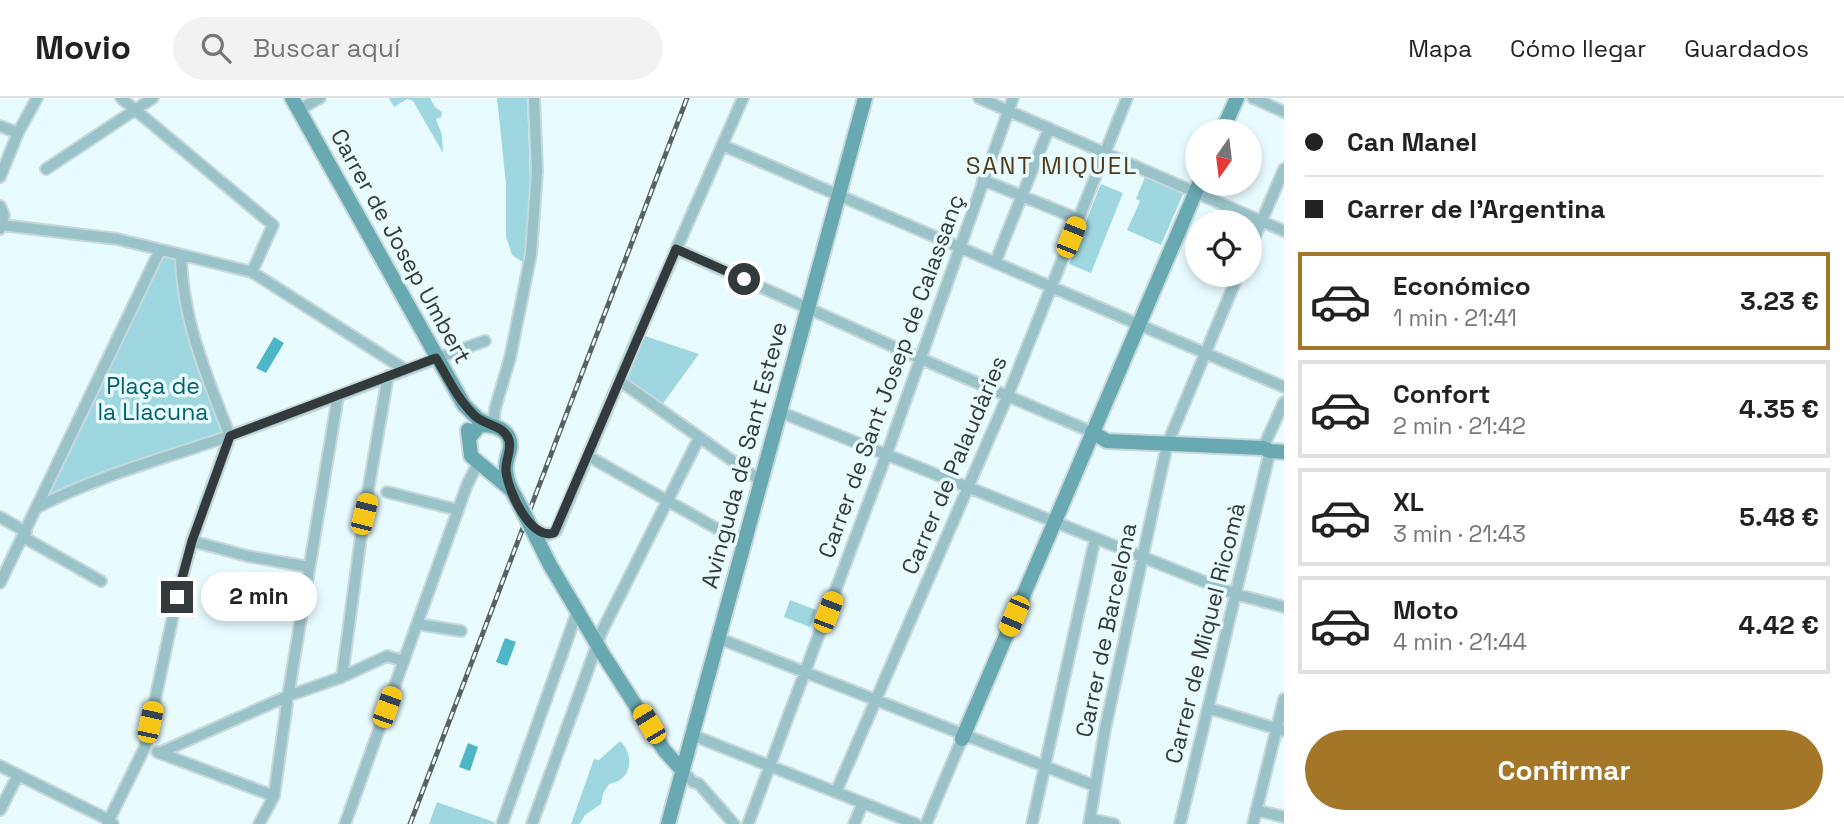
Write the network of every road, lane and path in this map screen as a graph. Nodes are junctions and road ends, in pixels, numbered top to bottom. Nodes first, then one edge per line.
1 (37, 98) edge
2 (121, 98) edge
3 (153, 98) edge
4 (320, 98) edge
5 (534, 98) edge
6 (743, 98) edge
7 (865, 98) edge
8 (979, 98) edge
9 (1013, 98) edge
10 (1237, 98) edge
11 (1252, 98) edge
12 (1123, 99) edge
13 (296, 104) edge
14 (134, 110) junction
15 (1008, 111) junction
16 (1284, 112) edge
17 (1227, 119) edge
18 (0, 126) edge
19 (1049, 128) junction
20 (18, 134) junction
21 (722, 145) junction
22 (1105, 152) junction
23 (46, 169) dead end
24 (1284, 169) edge
25 (0, 177) edge
26 (984, 180) junction
27 (1185, 183) edge
28 (838, 196) junction
29 (1021, 196) junction
30 (1194, 196) edge
31 (1213, 196) edge
32 (0, 206) edge
33 (1240, 210) edge
34 (1078, 219) junction
35 (1262, 219) edge
36 (1262, 221) edge
37 (1, 227) edge
38 (1284, 231) edge
39 (960, 247) junction
40 (676, 249) junction
41 (160, 250) junction
42 (181, 255) junction
43 (995, 263) junction
44 (252, 272) junction
45 (1233, 287) edge
46 (1051, 288) junction
47 (808, 307) junction
48 (1138, 324) junction
49 (485, 341) dead end
50 (1205, 353) junction
51 (436, 358) junction
52 (919, 358) junction
53 (404, 369) junction
54 (388, 376) junction
55 (620, 381) junction
56 (1284, 387) edge
57 (1007, 395) junction
58 (338, 396) junction
59 (1284, 402) edge
60 (464, 405) junction
61 (780, 412) junction
62 (491, 425) junction
63 (1092, 432) junction
64 (230, 436) junction
65 (699, 438) junction
66 (469, 439) junction
67 (1284, 443) edge
68 (1167, 445) junction
69 (1272, 450) edge
70 (887, 453) junction
71 (588, 456) junction
72 (506, 459) junction
73 (481, 465) junction
74 (761, 481) junction
75 (968, 487) junction
76 (379, 490) junction
77 (513, 494) junction
78 (668, 502) junction
79 (38, 507) junction
80 (458, 510) junction
81 (0, 517) edge
82 (1053, 522) junction
83 (537, 533) junction
84 (24, 535) junction
85 (1095, 539) junction
86 (192, 541) junction
87 (744, 544) junction
88 (1144, 558) junction
89 (309, 567) junction
90 (101, 581) dead end
91 (0, 583) edge
92 (1235, 594) junction
93 (1284, 607) edge
94 (578, 612) junction
95 (417, 624) junction
96 (461, 631) dead end
97 (718, 638) junction
98 (598, 645) junction
99 (404, 661) junction
100 (806, 672) junction
101 (342, 677) junction
102 (288, 696) junction
103 (877, 699) junction
104 (1284, 699) edge
105 (1208, 708) junction
106 (1280, 730) edge
107 (692, 735) junction
108 (963, 736) junction
109 (145, 747) junction
110 (159, 753) junction
111 (770, 764) junction
112 (0, 766) edge
113 (1045, 766) junction
114 (682, 770) junction
115 (18, 775) junction
116 (1095, 786) junction
117 (836, 792) junction
118 (274, 796) junction
119 (863, 803) junction
120 (0, 810) edge
121 (1256, 810) junction
122 (1284, 817) edge
123 (1089, 821) edge
124 (110, 823) edge
125 (259, 824) edge
126 (345, 824) edge
127 (502, 824) edge
128 (532, 824) edge
129 (668, 824) edge
130 (734, 824) edge
131 (748, 824) edge
132 (854, 824) edge
133 (916, 824) edge
134 (926, 824) edge
135 (1032, 824) edge
136 (1114, 824) edge
137 (1180, 824) edge
138 (1253, 824) edge

1 - 20 street
2 - 14 street
3 - 14 street
4 - 13 street, Carrer de Josep Umbert
5 - 62 street
6 - 21 street
7 - 28 street, Avinguda de Sant Esteve
8 - 15 street
9 - 15 street, Carrer de Sant Josep de Calassanç
10 - 17 street
11 - 16 street
12 - 22 street, Carrer de Palaudàries
13 - 51 street, Carrer de Josep Umbert
14 - 23 street
14 - 44 street
15 - 19 street
15 - 26 street, Carrer de Sant Josep de Calassanç
18 - 20 street
19 - 22 street
19 - 29 street
20 - 25 street
21 - 28 street
21 - 40 street
22 - 27 street
22 - 34 street, Carrer de Palaudàries
24 - 35 street
26 - 29 street
26 - 39 street, Carrer de Sant Josep de Calassanç
28 - 39 street
28 - 47 street, Avinguda de Sant Esteve
29 - 34 street
29 - 43 street
30 - 48 street
31 - 33 street
32 - 37 street
34 - 46 street, Carrer de Palaudàries
36 - 38 street
37 - 41 street
39 - 43 street
39 - 52 street, Carrer de Sant Josep de Calassanç
40 - 47 street
40 - 55 street
41 - 42 street
41 - 79 street
42 - 44 street
42 - 64 street
43 - 46 street
44 - 53 street
45 - 50 street, Carrer de Barcelona
46 - 48 street
46 - 57 street, Carrer de Palaudàries
47 - 52 street
47 - 61 street, Avinguda de Sant Esteve
48 - 50 street
48 - 63 street
49 - 51 street
50 - 56 street
50 - 68 street, Carrer de Barcelona
51 - 53 street
51 - 60 street, Carrer de Josep Umbert
52 - 57 street
52 - 70 street, Carrer de Sant Josep de Calassanç
53 - 54 street
54 - 58 street
54 - 76 street
55 - 65 street
55 - 71 street
57 - 63 street
57 - 75 street, Carrer de Palaudàries
58 - 64 street
58 - 89 street
59 - 69 street, Carrer de Miquel Ricomà
60 - 62 street
60 - 66 street
61 - 70 street
61 - 74 street, Avinguda de Sant Esteve
62 - 66 street
62 - 72 street
63 - 68 street
63 - 82 street
64 - 79 street
64 - 86 street
65 - 74 street
65 - 78 street
66 - 73 street
67 - 69 street
68 - 69 street
68 - 88 street, Carrer de Barcelona
69 - 92 street, Carrer de Miquel Ricomà
70 - 75 street
70 - 100 street, Carrer de Sant Josep de Calassanç
71 - 78 street
71 - 83 street
72 - 73 street
72 - 77 street
73 - 77 street
73 - 80 street
74 - 87 street, Avinguda de Sant Esteve
75 - 82 street
75 - 103 street, Carrer de Palaudàries
76 - 80 street
76 - 101 street
77 - 83 street, bridge
78 - 87 street
78 - 98 street
79 - 84 street
80 - 95 street
81 - 84 street
82 - 85 street
82 - 108 street
83 - 94 street
84 - 90 street
84 - 91 street
85 - 88 street
85 - 113 street
86 - 89 street
86 - 109 street
87 - 97 street, Avinguda de Sant Esteve
88 - 92 street
88 - 116 street, Carrer de Barcelona
89 - 102 street
92 - 93 street
92 - 105 street, Carrer de Miquel Ricomà
94 - 98 street
94 - 127 street
95 - 96 street
95 - 99 street
97 - 100 street
97 - 107 street, Avinguda de Sant Esteve
98 - 114 street
98 - 128 street
99 - 101 street
99 - 126 street
100 - 103 street
100 - 111 street, Carrer de Sant Josep de Calassanç
101 - 102 street
102 - 110 street
102 - 118 street
103 - 108 street
103 - 117 street, Carrer de Palaudàries
104 - 106 street
105 - 106 street
105 - 137 street, Carrer de Miquel Ricomà
106 - 121 street
107 - 111 street
107 - 114 street, Avinguda de Sant Esteve
108 - 113 street
108 - 134 street
109 - 110 street
109 - 124 street
110 - 118 street
111 - 117 street
111 - 131 street, Carrer de Sant Josep de Calassanç
112 - 115 street
113 - 116 street
113 - 135 street
114 - 129 street, Avinguda de Sant Esteve
114 - 130 street
115 - 120 street
115 - 124 street
116 - 123 street, Carrer de Barcelona
117 - 119 street
118 - 125 street
119 - 132 street
119 - 133 street
121 - 122 street
121 - 138 street
123 - 136 street

